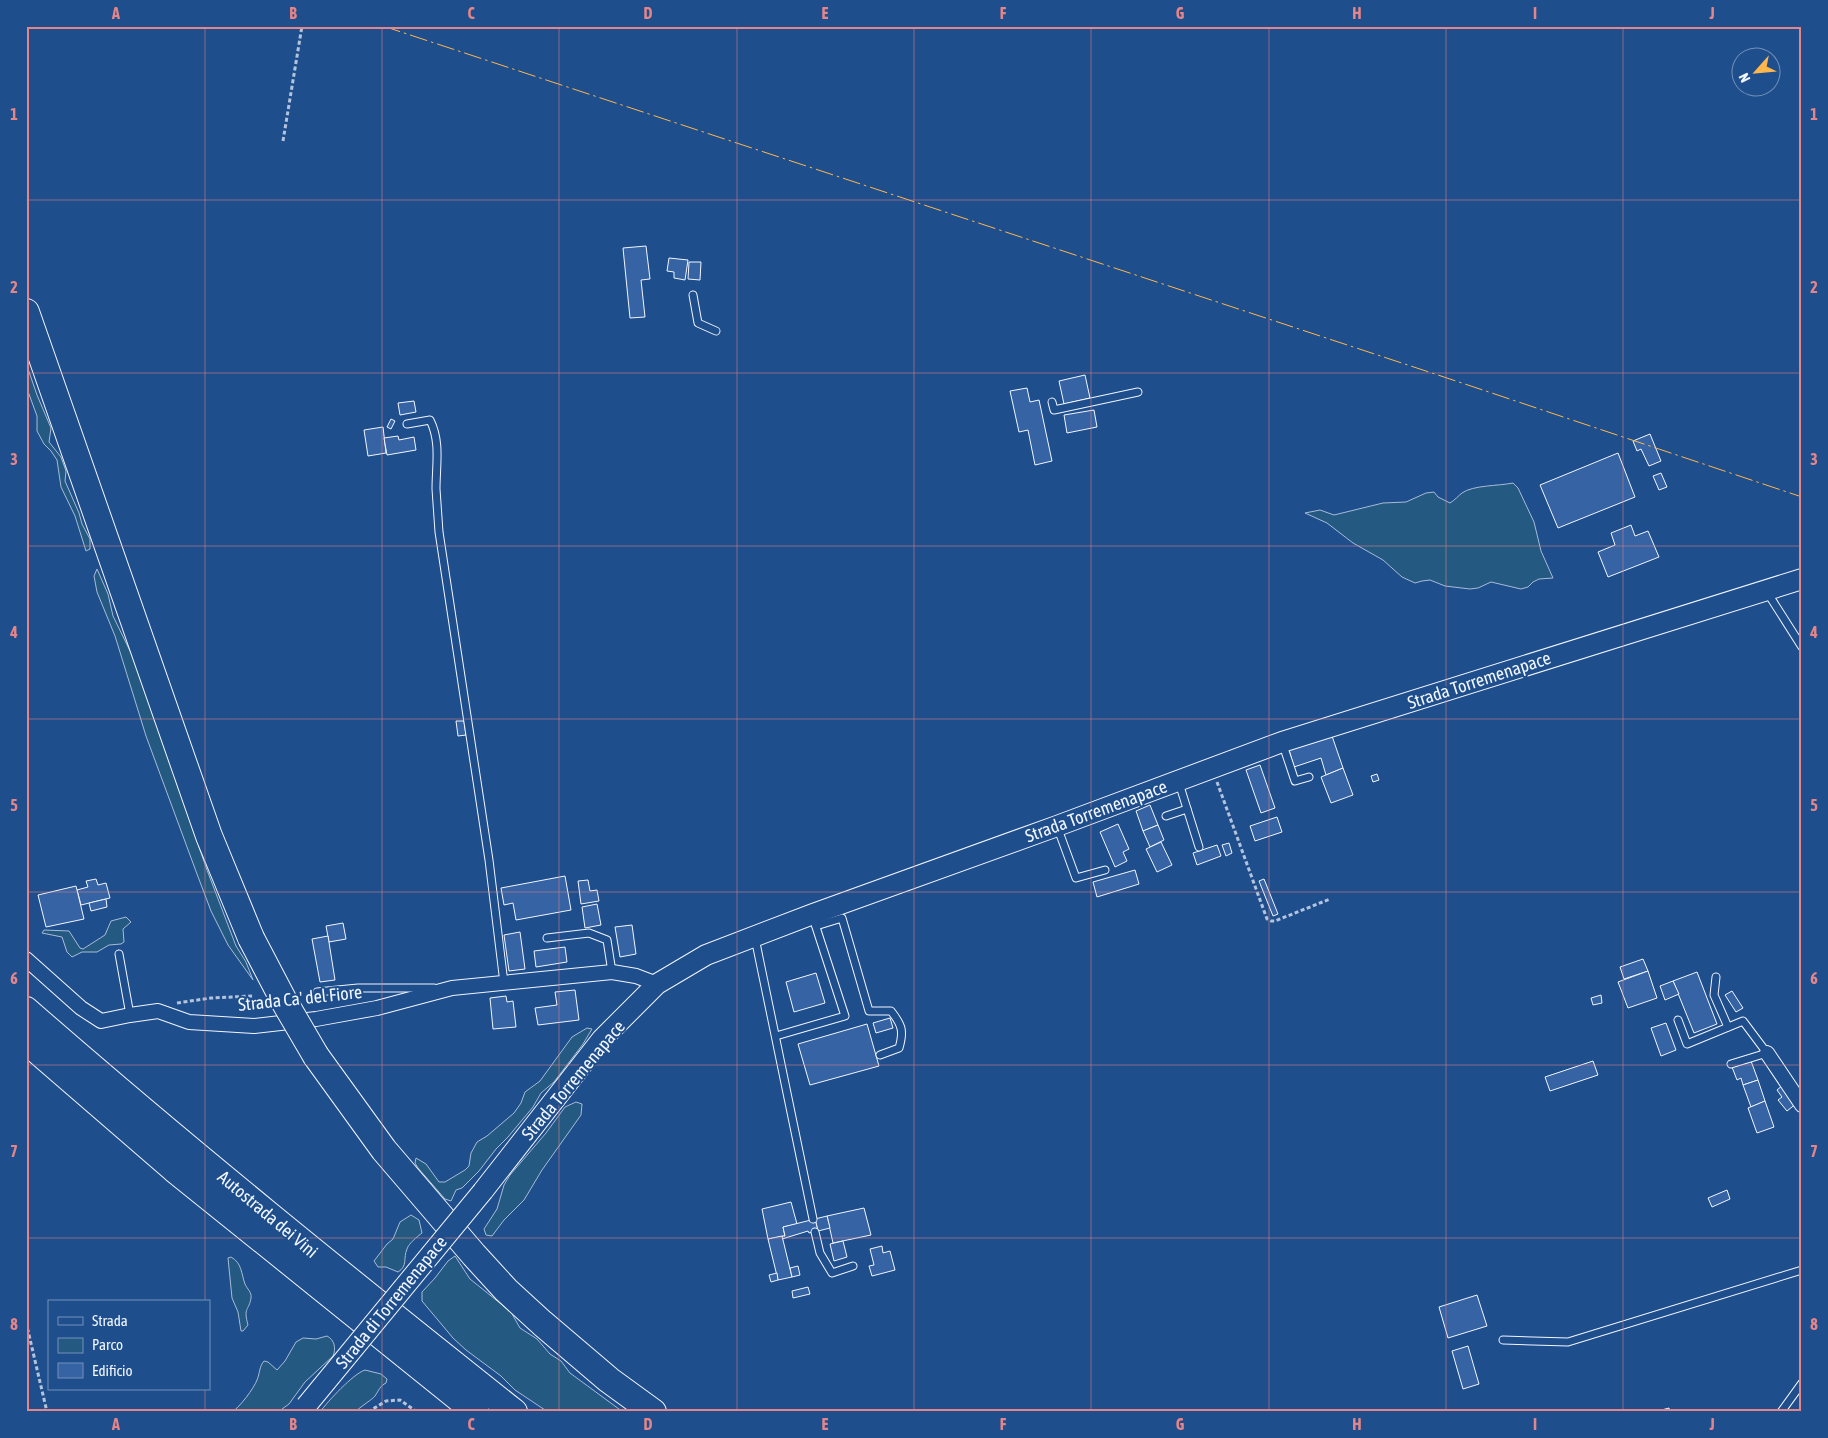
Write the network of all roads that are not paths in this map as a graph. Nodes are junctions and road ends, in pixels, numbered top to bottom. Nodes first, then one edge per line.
1 (694, 295) dead end
2 (26, 312) edge
3 (716, 330) dead end
4 (1138, 392) dead end
5 (1052, 402) dead end
6 (408, 424) dead end
7 (1802, 578) edge
8 (1766, 590) junction
9 (1802, 647) edge
10 (1282, 742) junction
11 (1309, 777) dead end
12 (1178, 780) junction
13 (1187, 809) junction
14 (1166, 816) dead end
15 (1057, 826) junction
16 (1199, 847) dead end
17 (1105, 870) dead end
18 (814, 920) junction
19 (754, 936) junction
20 (547, 938) dead end
21 (119, 954) dead end
22 (26, 959) edge
23 (612, 972) junction
24 (1716, 977) dead end
25 (504, 983) junction
26 (658, 984) junction
27 (452, 988) junction
28 (317, 992) dead end
29 (26, 1010) edge
30 (130, 1015) junction
31 (1678, 1020) dead end
32 (1728, 1027) junction
33 (776, 1036) junction
34 (26, 1041) edge
35 (1767, 1053) junction
36 (880, 1055) dead end
37 (1731, 1064) dead end
38 (1802, 1105) edge
39 (483, 1191) joint
40 (813, 1219) dead end
41 (815, 1232) dead end
42 (852, 1266) dead end
43 (1802, 1270) edge
44 (1503, 1340) dead end
45 (1802, 1383) edge
46 (303, 1409) edge
47 (476, 1412) edge
48 (514, 1412) edge
49 (653, 1412) edge
50 (1781, 1412) edge

1 - 3 lane
2 - 49 highway, bridge
4 - 5 lane
6 - 25 lane
7 - 8 street, Strada Torremenapace
8 - 9 lane
8 - 10 street, Strada Torremenapace
10 - 11 lane
10 - 12 street, Strada Torremenapace
12 - 13 lane
12 - 15 street, Strada Torremenapace
13 - 14 lane
13 - 16 lane
15 - 17 lane
15 - 18 street, Strada Torremenapace
18 - 19 street, Strada Torremenapace
18 - 33 lane
18 - 36 lane
19 - 26 street, Strada Torremenapace
19 - 33 lane
20 - 23 lane
21 - 30 lane
22 - 30 street, Strada Ca' del Fiore
23 - 25 street, Strada Ca' del Fiore
23 - 26 street, Strada Ca' del Fiore
24 - 32 lane
25 - 27 street, Strada Ca' del Fiore
26 - 39 street, Strada Torremenapace
27 - 28 lane, Strada Ca' del Fiore
27 - 30 street, Strada Ca' del Fiore
29 - 48 highway, Autostrada dei Vini
31 - 32 lane
32 - 35 lane
33 - 40 lane
34 - 47 highway, Autostrada dei Vini
35 - 37 lane
35 - 38 street
39 - 46 street, Strada di Torremenapace, bridge
41 - 42 lane
43 - 44 lane
45 - 50 lane

